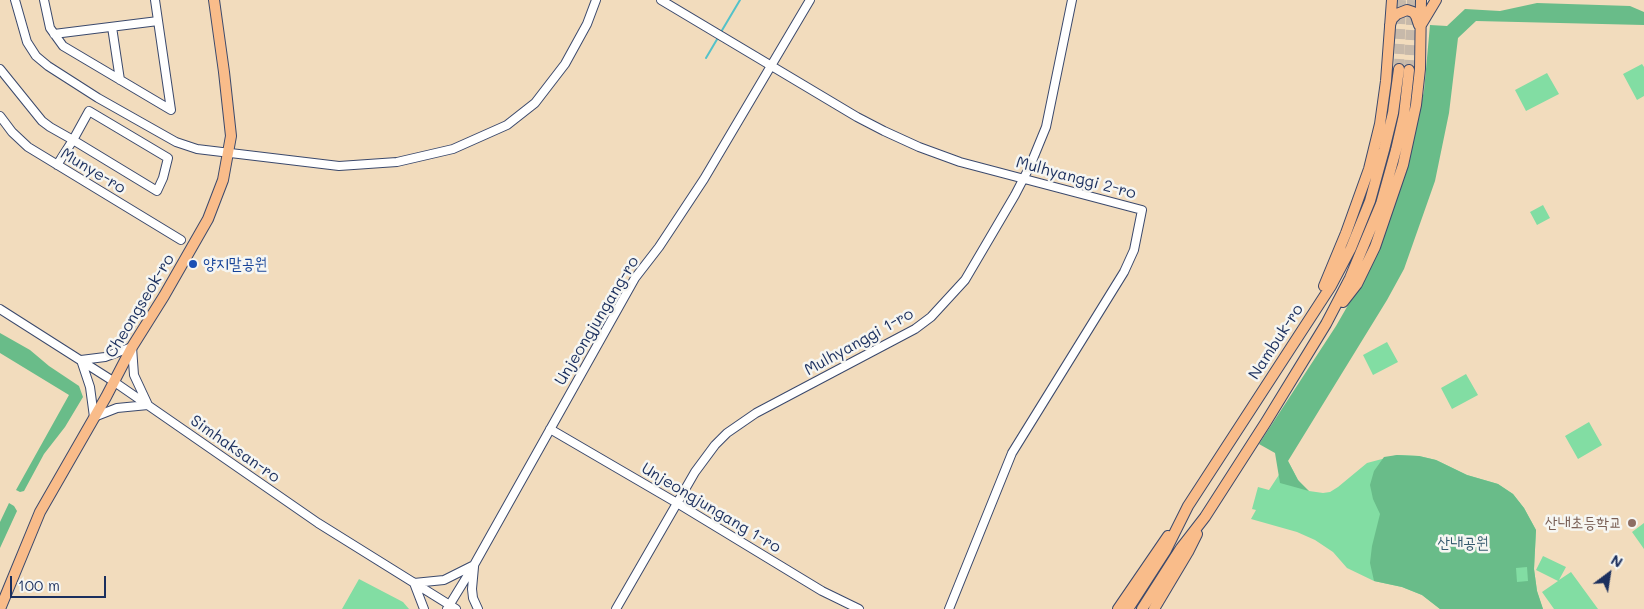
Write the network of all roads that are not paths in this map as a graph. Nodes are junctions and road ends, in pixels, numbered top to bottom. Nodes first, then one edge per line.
1 (15, 0) edge
2 (44, 0) edge
3 (156, 0) edge
4 (214, 0) edge
5 (596, 0) edge
6 (661, 0) edge
7 (810, 0) edge
8 (1072, 0) edge
9 (1384, 0) edge
10 (1392, 0) edge
11 (1421, 0) edge
12 (1436, 0) edge
13 (1390, 16) junction
14 (158, 21) junction
15 (112, 26) junction
16 (1389, 27) junction
17 (1420, 28) junction
18 (54, 34) junction
19 (771, 66) junction
20 (0, 69) edge
21 (120, 80) junction
22 (0, 116) edge
23 (73, 140) junction
24 (229, 153) junction
25 (57, 165) junction
26 (1024, 178) junction
27 (181, 240) dead end
28 (0, 309) edge
29 (1312, 314) junction
30 (1326, 324) junction
31 (132, 347) junction
32 (81, 360) junction
33 (113, 381) junction
34 (148, 405) junction
35 (94, 417) junction
36 (550, 429) junction
37 (677, 503) junction
38 (1188, 506) junction
39 (1205, 517) junction
40 (474, 565) junction
41 (414, 583) junction
42 (451, 608) edge
43 (0, 609) edge
44 (424, 609) edge
45 (478, 609) edge
46 (616, 609) edge
47 (859, 609) edge
48 (950, 609) edge
49 (1118, 609) edge
50 (1128, 609) edge
51 (1142, 609) edge
52 (1154, 609) edge

1 - 24 street
2 - 18 street
3 - 14 street
4 - 24 main road, Cheongseok-ro
5 - 24 street
6 - 19 street, Mulhyanggi 2-ro
7 - 19 street, Unjeongjungang-ro
8 - 26 street, Mulhyanggi 1-ro
9 - 13 main road
10 - 13 main road
11 - 17 main road
12 - 17 main road
13 - 16 main road
14 - 15 street
14 - 21 street
15 - 18 street
15 - 21 street
16 - 17 main road
16 - 29 main road
17 - 30 main road
18 - 21 street
19 - 26 street, Mulhyanggi 2-ro
19 - 36 street, Unjeongjungang-ro
20 - 23 street
22 - 25 street, Munye-ro
23 - 23 street
23 - 25 street
24 - 31 main road, Cheongseok-ro
25 - 27 street, Munye-ro
26 - 37 street, Mulhyanggi 1-ro
26 - 48 street, Mulhyanggi 2-ro
28 - 32 street, Simhaksan-ro
29 - 30 main road, Nambuk-ro
29 - 38 main road, Nambuk-ro
30 - 39 main road, Nambuk-ro
31 - 32 street
31 - 33 main road, Cheongseok-ro
31 - 34 street
32 - 33 street, Simhaksan-ro
32 - 35 street
33 - 34 street, Simhaksan-ro
33 - 35 main road, Cheongseok-ro
34 - 35 street
34 - 41 street, Simhaksan-ro
35 - 43 main road, Cheongseok-ro
36 - 37 street, Unjeongjungang 1-ro
36 - 40 street, Unjeongjungang-ro
37 - 46 street, Mulhyanggi 1-ro
37 - 47 street, Unjeongjungang 1-ro
38 - 49 main road
38 - 50 main road, Nambuk-ro
39 - 51 main road, Nambuk-ro
39 - 52 main road
40 - 41 street
40 - 42 street, Unjeongjungang-ro
40 - 45 street
41 - 42 street, Simhaksan-ro
41 - 44 street

